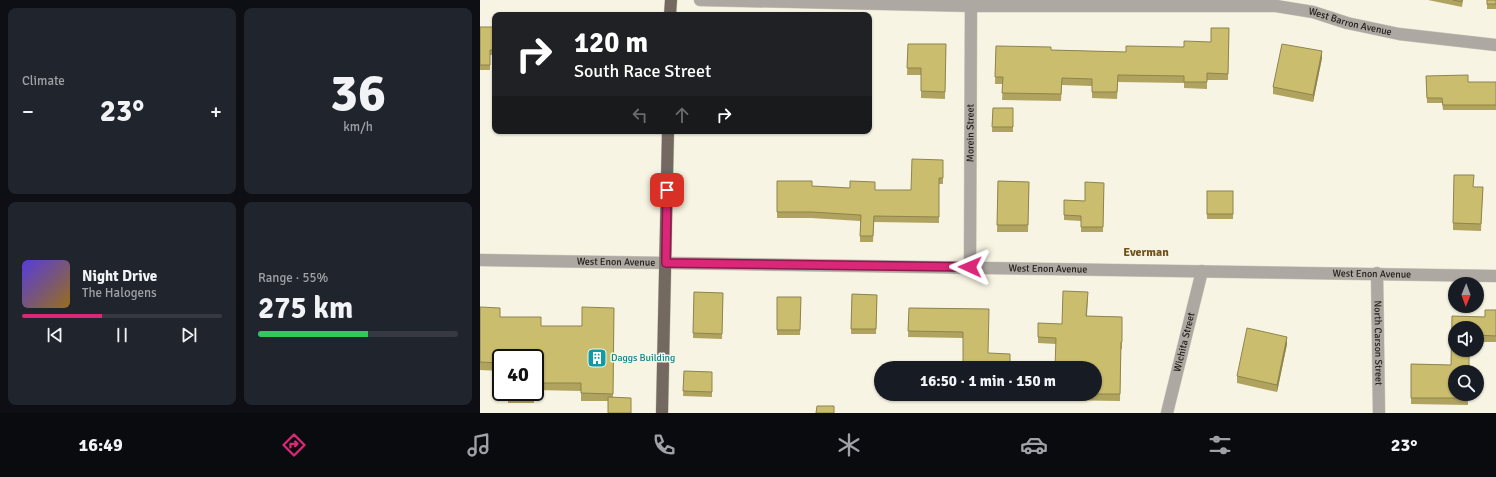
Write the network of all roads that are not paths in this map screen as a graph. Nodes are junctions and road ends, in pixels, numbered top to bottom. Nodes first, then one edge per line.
1 (671, 0) edge
2 (700, 0) edge
3 (820, 1) edge
4 (861, 2) edge
5 (904, 2) edge
6 (945, 3) edge
7 (971, 3) edge
8 (670, 12) edge
9 (1496, 45) edge
10 (668, 134) edge
11 (480, 260) edge
12 (666, 263) junction
13 (970, 267) junction
14 (1202, 271) junction
15 (1377, 273) junction
16 (1496, 276) edge
17 (662, 413) edge
18 (1167, 413) edge
19 (1379, 413) edge

1 - 8 main road
2 - 3 street, West Barron Avenue
3 - 4 street, West Barron Avenue
4 - 5 street, West Barron Avenue
5 - 6 street, West Barron Avenue
6 - 7 street, West Barron Avenue
7 - 9 street, West Barron Avenue
7 - 13 street, Morein Street
10 - 12 main road
11 - 12 street, West Enon Avenue
12 - 13 street, West Enon Avenue
12 - 17 main road
13 - 14 street, West Enon Avenue
14 - 15 street, West Enon Avenue
14 - 18 street, Wichita Street
15 - 16 street, West Enon Avenue
15 - 19 street, North Carson Street

